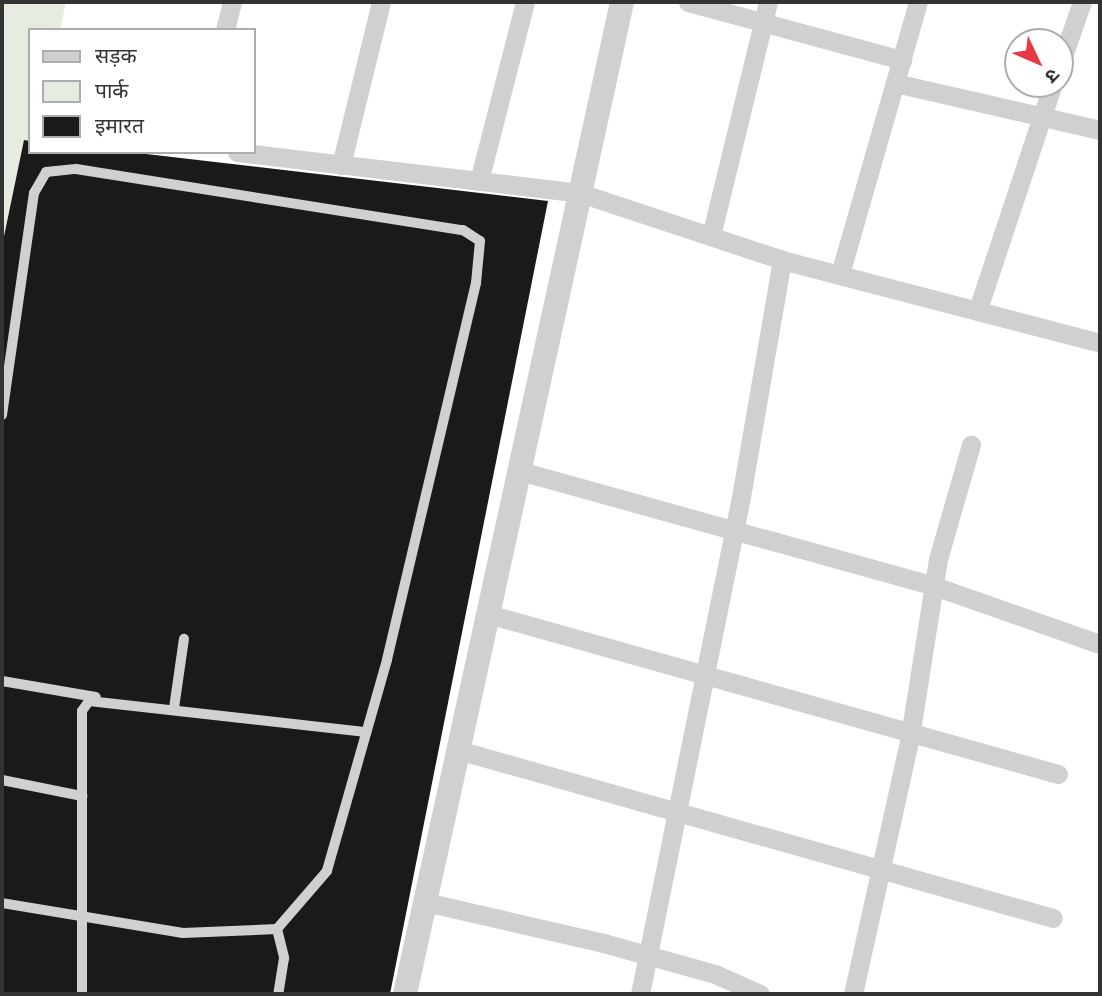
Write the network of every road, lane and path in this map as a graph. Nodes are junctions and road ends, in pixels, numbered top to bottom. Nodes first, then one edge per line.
1 (232, 2) edge
2 (381, 2) edge
3 (525, 2) edge
4 (622, 2) edge
5 (688, 2) edge
6 (918, 2) edge
7 (1082, 2) edge
8 (766, 11) edge
9 (226, 28) edge
10 (1073, 28) edge
11 (902, 60) junction
12 (895, 83) junction
13 (1048, 98) edge
14 (1042, 116) junction
15 (1100, 130) edge
16 (254, 154) edge
17 (341, 164) junction
18 (479, 181) junction
19 (580, 193) junction
20 (711, 236) junction
21 (782, 260) junction
22 (840, 274) junction
23 (978, 309) junction
24 (1100, 343) edge
25 (2, 415) edge
26 (971, 445) dead end
27 (520, 471) junction
28 (734, 530) junction
29 (934, 586) junction
30 (488, 614) junction
31 (184, 639) dead end
32 (1100, 644) edge
33 (703, 676) junction
34 (2, 681) edge
35 (104, 699) junction
36 (174, 708) junction
37 (366, 732) junction
38 (910, 736) junction
39 (458, 750) junction
40 (1058, 774) dead end
41 (2, 780) edge
42 (82, 796) junction
43 (676, 811) junction
44 (881, 869) junction
45 (425, 902) junction
46 (2, 903) edge
47 (1053, 918) dead end
48 (82, 919) junction
49 (276, 929) junction
50 (647, 955) junction
51 (82, 994) edge
52 (278, 994) edge
53 (405, 994) edge
54 (640, 994) edge
55 (760, 994) edge
56 (853, 994) edge

1 - 9 street
2 - 17 street
3 - 18 street
4 - 19 street
5 - 8 street
6 - 11 street
7 - 10 street
8 - 11 street
8 - 20 street
11 - 12 street
12 - 14 street
12 - 22 street
13 - 14 street
14 - 15 street
14 - 23 street
16 - 17 street
17 - 18 street
18 - 19 street
19 - 20 street
19 - 27 street
20 - 21 street
21 - 22 street
21 - 28 street
22 - 23 street
23 - 24 street
25 - 37 lane
26 - 29 street
27 - 28 street
27 - 30 street
28 - 29 street
28 - 33 street
29 - 32 street
29 - 38 street
30 - 33 street
30 - 39 street
31 - 36 lane
33 - 38 street
33 - 43 street
34 - 35 lane
35 - 36 lane
35 - 42 lane
36 - 37 lane
37 - 49 lane
38 - 40 street
38 - 44 street
39 - 43 street
39 - 45 street
41 - 42 lane
42 - 48 lane
43 - 44 street
43 - 50 street
44 - 47 street
44 - 56 street
45 - 50 street
45 - 53 street
46 - 48 lane
48 - 49 lane
48 - 51 lane
49 - 52 lane
50 - 54 street
50 - 55 street

